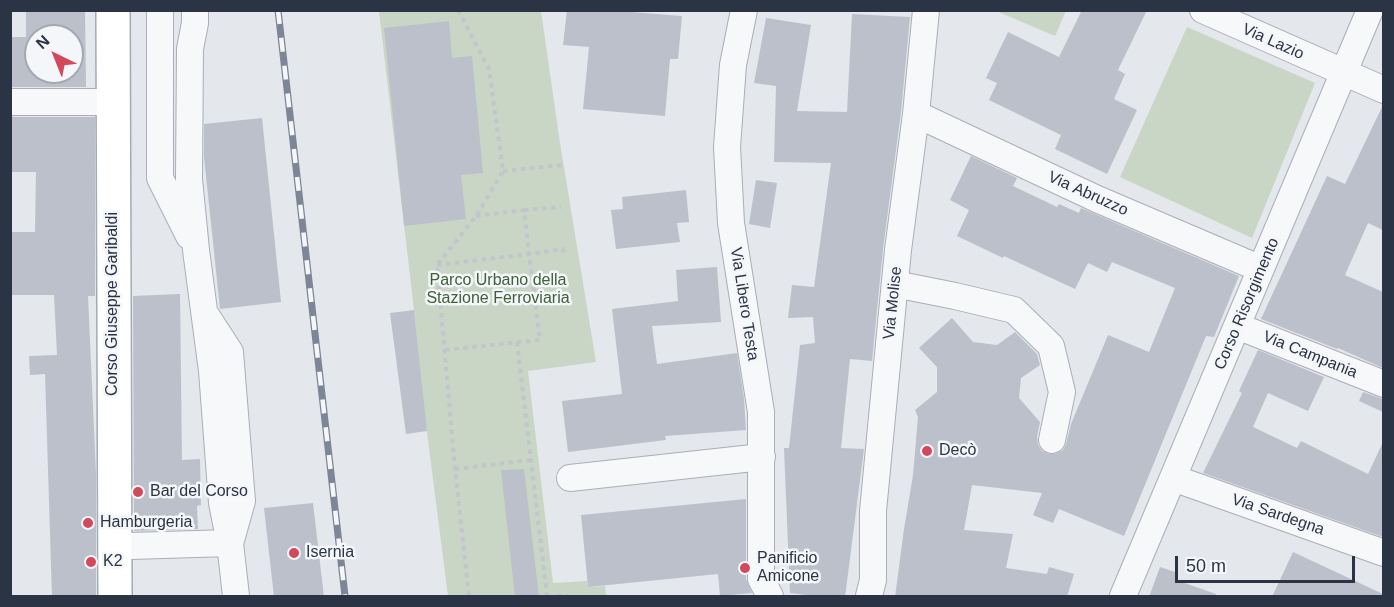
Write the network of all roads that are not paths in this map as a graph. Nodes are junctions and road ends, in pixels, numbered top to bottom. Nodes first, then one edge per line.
1 (113, 10) edge
2 (160, 10) edge
3 (195, 10) edge
4 (744, 10) edge
5 (926, 10) edge
6 (1203, 10) edge
7 (1370, 10) edge
8 (1344, 74) junction
9 (1383, 90) edge
10 (10, 102) edge
11 (112, 102) junction
12 (916, 114) junction
13 (196, 250) junction
14 (1261, 270) junction
15 (895, 285) junction
16 (1237, 326) junction
17 (1383, 384) edge
18 (1052, 440) dead end
19 (762, 457) junction
20 (570, 478) dead end
21 (1173, 478) junction
22 (115, 540) junction
23 (230, 543) junction
24 (1383, 553) edge
25 (116, 597) edge
26 (236, 597) edge
27 (770, 597) edge
28 (868, 597) edge
29 (1123, 597) edge

1 - 11 main road, Corso Giuseppe Garibaldi
2 - 13 street
3 - 13 street
4 - 19 street, Via Libero Testa
5 - 12 street, Via Molise
6 - 8 street, Via Lazio
7 - 8 street, Corso Risorgimento
8 - 9 street, Via Lazio
8 - 14 street, Corso Risorgimento
10 - 11 street
11 - 22 main road, Corso Giuseppe Garibaldi
12 - 14 street, Via Abruzzo
12 - 15 street, Via Molise
13 - 23 street
14 - 16 street, Corso Risorgimento
15 - 18 street
15 - 28 street, Via Molise
16 - 17 street, Via Campania
16 - 21 street, Corso Risorgimento
19 - 20 street
19 - 27 street, Via Libero Testa
21 - 24 street, Via Sardegna
21 - 29 street, Corso Risorgimento
22 - 23 street
22 - 25 main road, Corso Giuseppe Garibaldi
23 - 26 street

